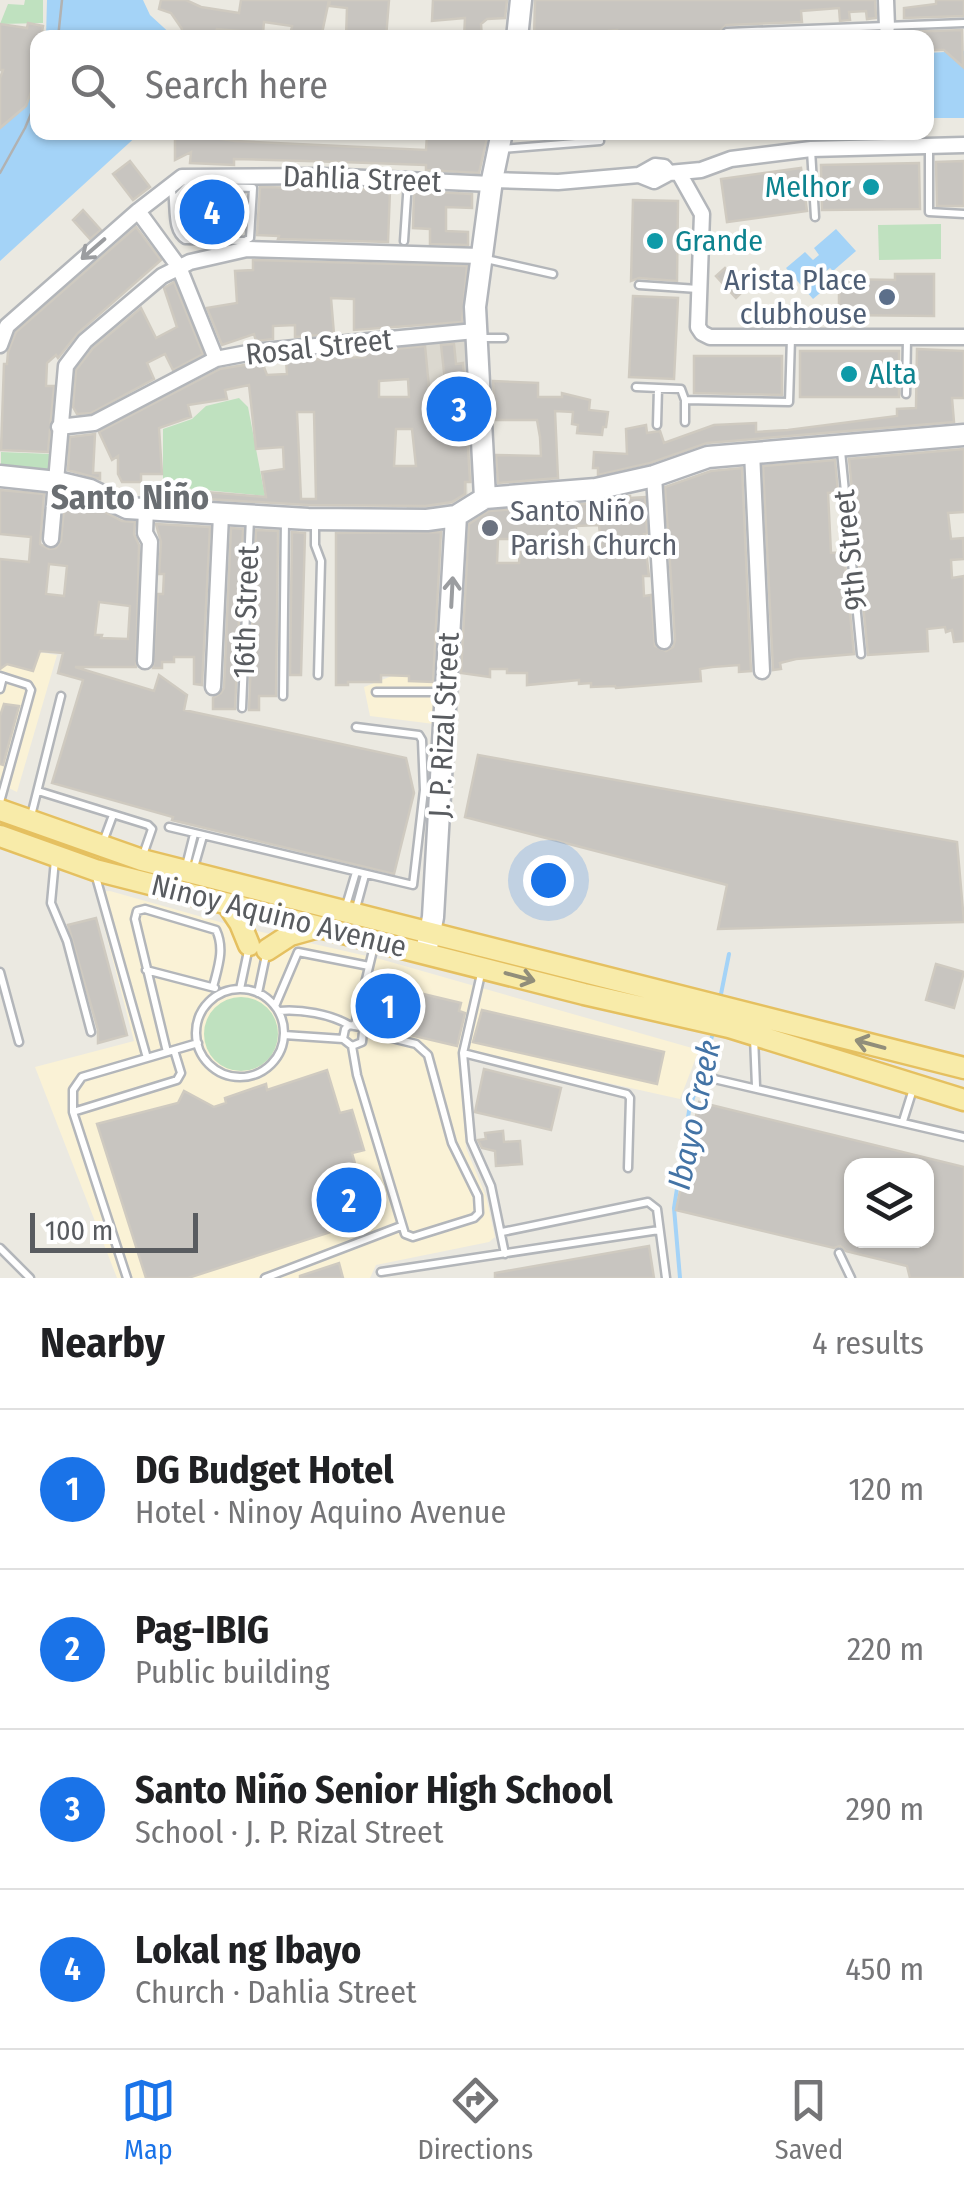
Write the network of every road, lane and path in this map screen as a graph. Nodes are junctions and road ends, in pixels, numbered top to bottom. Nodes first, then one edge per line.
1 (521, 0) edge
2 (886, 0) edge
3 (964, 23) edge
4 (888, 27) junction
5 (518, 30) edge
6 (791, 30) edge
7 (501, 140) edge
8 (600, 141) dead end
9 (930, 144) junction
10 (964, 145) edge
11 (811, 148) junction
12 (674, 173) junction
13 (408, 180) junction
14 (492, 182) junction
15 (173, 193) junction
16 (138, 211) junction
17 (964, 214) edge
18 (815, 216) dead end
19 (404, 241) dead end
20 (480, 256) junction
21 (178, 266) junction
22 (552, 274) dead end
23 (639, 285) dead end
24 (699, 289) junction
25 (475, 334) junction
26 (791, 337) junction
27 (964, 337) edge
28 (504, 338) dead end
29 (907, 338) junction
30 (0, 345) edge
31 (216, 360) junction
32 (636, 387) dead end
33 (658, 388) junction
34 (906, 394) dead end
35 (685, 400) junction
36 (685, 422) dead end
37 (657, 425) dead end
38 (60, 427) junction
39 (964, 434) edge
40 (840, 445) junction
41 (752, 452) junction
42 (0, 476) edge
43 (654, 476) junction
44 (57, 482) junction
45 (484, 498) junction
46 (146, 510) junction
47 (221, 515) junction
48 (250, 516) junction
49 (456, 516) junction
50 (286, 518) junction
51 (315, 519) junction
52 (51, 539) dead end
53 (664, 641) dead end
54 (860, 654) dead end
55 (144, 661) dead end
56 (762, 671) dead end
57 (318, 675) dead end
58 (1, 677) edge
59 (213, 687) dead end
60 (0, 690) edge
61 (376, 692) dead end
62 (446, 692) junction
63 (61, 696) dead end
64 (283, 696) dead end
65 (242, 708) dead end
66 (356, 727) dead end
67 (38, 791) junction
68 (113, 816) junction
69 (5, 818) edge
70 (169, 827) dead end
71 (199, 835) junction
72 (102, 848) junction
73 (56, 856) junction
74 (142, 860) junction
75 (95, 870) junction
76 (189, 872) junction
77 (356, 872) junction
78 (365, 874) junction
79 (270, 892) junction
80 (228, 905) junction
81 (350, 912) junction
82 (318, 927) junction
83 (262, 929) junction
84 (375, 940) junction
85 (428, 943) junction
86 (369, 966) junction
87 (482, 967) junction
88 (146, 970) junction
89 (0, 972) edge
90 (213, 987) junction
91 (240, 989) junction
92 (226, 991) junction
93 (258, 993) junction
94 (277, 1009) junction
95 (704, 1011) junction
96 (730, 1018) junction
97 (352, 1025) junction
98 (363, 1031) junction
99 (91, 1032) dead end
100 (754, 1034) junction
101 (284, 1036) junction
102 (343, 1039) junction
103 (19, 1042) dead end
104 (198, 1043) junction
105 (352, 1046) junction
106 (170, 1051) junction
107 (463, 1054) junction
108 (147, 1058) junction
109 (964, 1068) edge
110 (714, 1078) dead end
111 (756, 1086) junction
112 (914, 1087) junction
113 (964, 1100) edge
114 (74, 1112) junction
115 (903, 1121) junction
116 (964, 1137) edge
117 (628, 1168) dead end
118 (401, 1226) junction
119 (658, 1230) junction
120 (502, 1232) junction
121 (0, 1248) edge
122 (839, 1253) dead end
123 (504, 1254) junction
124 (380, 1272) dead end
125 (30, 1278) edge
126 (127, 1278) edge
127 (266, 1278) edge
128 (666, 1278) edge
129 (850, 1278) edge

1 - 5 street
2 - 4 street
3 - 4 lane
4 - 6 lane
7 - 8 lane
7 - 14 street
9 - 10 street
9 - 11 street
9 - 17 lane
11 - 12 street
11 - 18 lane
12 - 14 street, Dahlia Street
12 - 24 street
13 - 14 street, Dahlia Street
13 - 15 street, Dahlia Street
13 - 19 lane
14 - 20 street
15 - 15 lane
15 - 16 street, Dahlia Street
16 - 21 street
16 -> 30 street, Dahlia Street
20 - 21 street
20 - 22 lane
20 - 25 street
21 - 31 street
21 - 38 street
23 - 24 lane
24 - 26 street
25 - 28 lane
25 - 31 street, Rosal Street
25 - 45 street
26 - 29 street
26 - 35 lane
27 - 29 street
29 - 34 lane
31 - 38 street, Rosal Street
32 - 33 lane
33 - 35 lane
33 - 37 lane
35 - 36 lane
38 - 44 street
39 - 40 street
40 - 41 street
40 - 54 lane, 9th Street
41 - 43 street
41 - 56 street
42 - 44 street
43 - 45 street
43 - 53 street
44 - 46 street
44 - 52 street
45 - 49 street
46 - 47 street
46 - 55 street
47 - 48 street
47 - 59 street
48 - 50 street
48 - 65 lane, 16th Street
49 - 51 street
62 -> 49 street, J. P. Rizal Street
50 - 51 street
50 - 64 lane
51 - 57 lane
58 - 60 lane
58 - 69 lane
61 - 62 lane
62 - 85 street, J. P. Rizal Street
63 - 67 lane
66 - 78 lane
67 - 68 lane
67 - 69 lane
68 - 72 lane
68 - 74 lane
69 - 72 main road, Ninoy Aquino Avenue
69 - 73 main road, Ninoy Aquino Avenue
70 - 71 lane
71 - 76 lane
71 - 77 lane
72 - 74 main road, Ninoy Aquino Avenue
73 - 75 main road, Ninoy Aquino Avenue
73 - 99 lane
74 - 76 main road, Ninoy Aquino Avenue
75 - 80 main road, Ninoy Aquino Avenue
75 - 108 lane
76 - 79 main road, Ninoy Aquino Avenue
77 - 78 lane
77 - 81 lane
78 - 81 lane
79 - 81 main road, Ninoy Aquino Avenue
79 - 83 lane
79 - 83 lane
80 - 83 main road, Ninoy Aquino Avenue
80 - 83 main road
81 - 85 main road, Ninoy Aquino Avenue
82 - 83 main road, Ninoy Aquino Avenue
82 - 83 main road
82 - 84 main road, Ninoy Aquino Avenue
83 - 91 lane
83 - 93 lane
84 - 85 main road, Ninoy Aquino Avenue
84 - 86 lane
85 - 87 main road, Ninoy Aquino Avenue
85 - 95 main road, Ninoy Aquino Avenue
86 - 94 lane
86 - 97 lane
87 -> 95 main road, Ninoy Aquino Avenue
87 - 107 lane
88 - 90 lane
88 - 90 lane
88 - 106 lane
89 - 103 lane
90 - 92 lane
91 - 92 lane
91 - 93 lane
92 - 104 lane
93 - 94 lane
94 - 97 lane
94 - 101 lane
95 - 96 main road, Ninoy Aquino Avenue
96 - 100 main road, Ninoy Aquino Avenue
109 -> 96 main road, Ninoy Aquino Avenue
97 - 98 lane
97 - 102 lane
98 - 105 lane
98 - 118 lane
100 - 111 lane
100 - 112 main road, Ninoy Aquino Avenue
101 - 102 lane
101 - 104 lane
102 - 105 lane
104 - 106 lane
105 - 118 lane
106 - 108 lane
106 - 114 lane
107 - 117 lane
107 - 120 lane
108 - 114 lane
110 - 111 lane
111 - 115 lane
112 - 113 main road, Ninoy Aquino Avenue
112 - 115 lane
114 - 126 lane
115 - 116 lane
118 - 127 lane
119 - 120 lane
119 - 123 lane
119 - 128 lane
120 - 123 lane
121 - 125 lane
122 - 129 lane
123 - 124 lane

